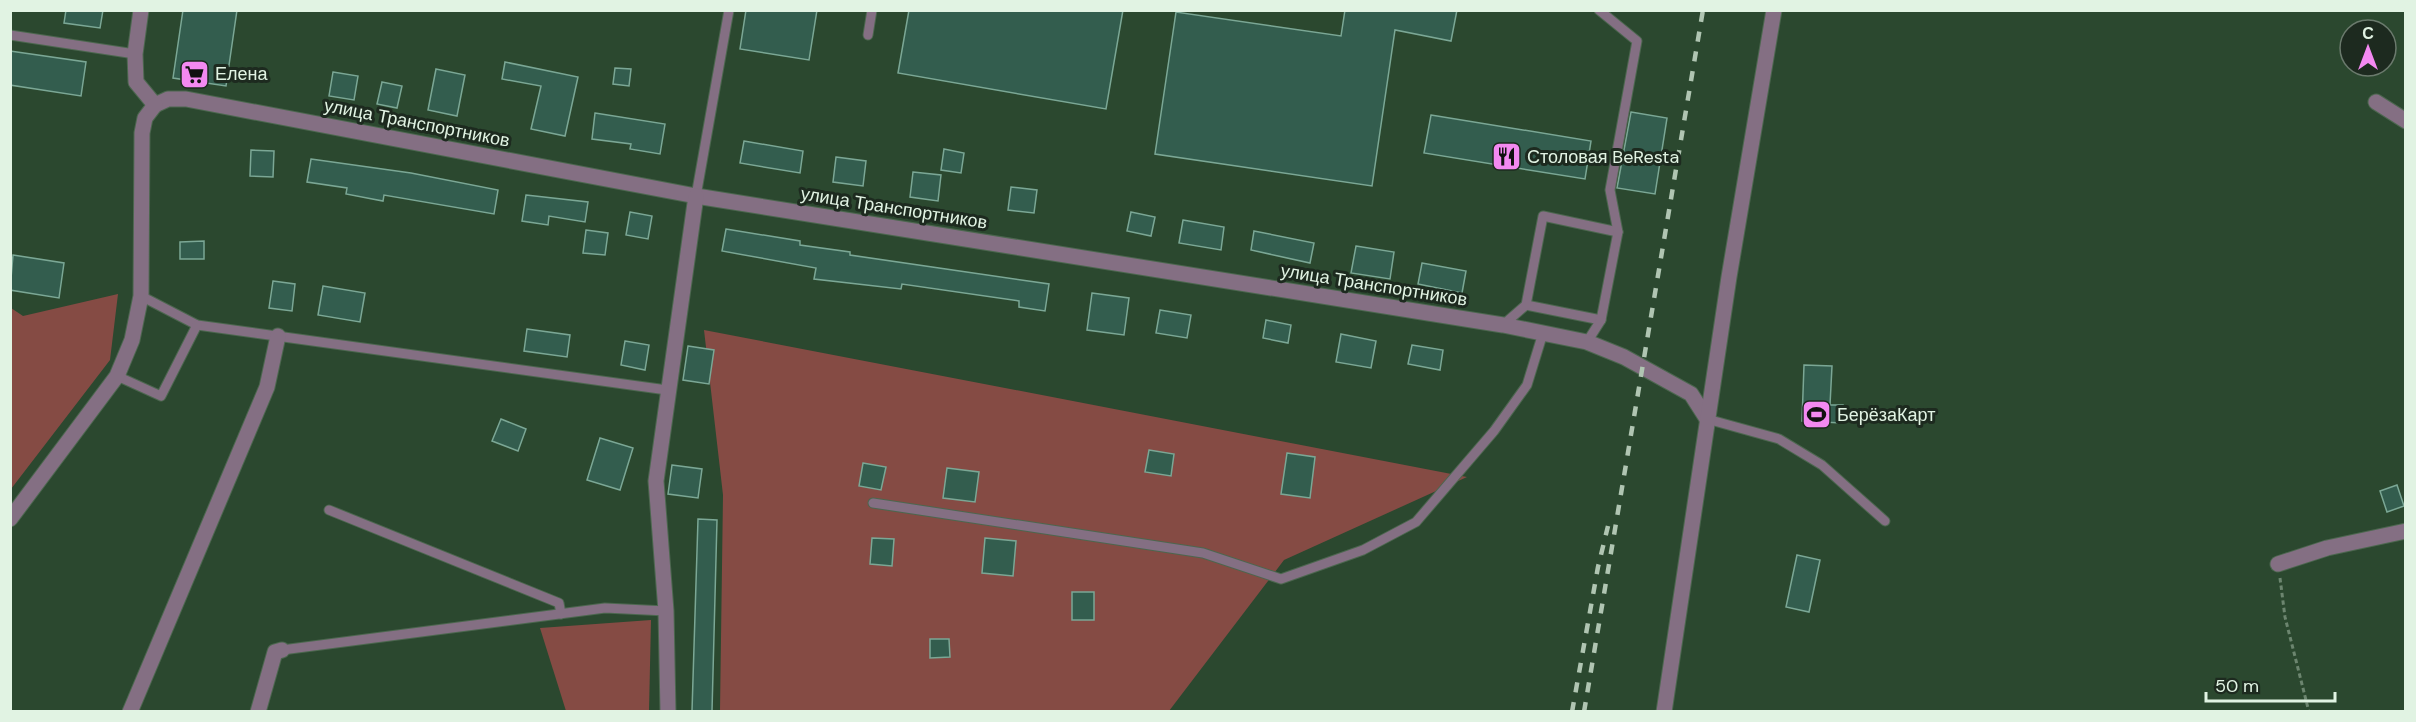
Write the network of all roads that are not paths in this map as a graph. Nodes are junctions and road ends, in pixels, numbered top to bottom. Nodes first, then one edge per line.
1 (141, 10) edge
2 (729, 10) edge
3 (872, 10) edge
4 (1599, 10) edge
5 (1774, 10) edge
6 (10, 35) edge
7 (868, 35) dead end
8 (135, 54) junction
9 (2376, 102) dead end
10 (155, 105) junction
11 (2406, 121) edge
12 (696, 196) junction
13 (1618, 232) junction
14 (141, 296) junction
15 (1526, 305) junction
16 (1601, 320) junction
17 (197, 325) junction
18 (1503, 325) junction
19 (1543, 333) junction
20 (278, 336) junction
21 (1587, 342) junction
22 (117, 376) junction
23 (668, 390) junction
24 (1707, 419) junction
25 (873, 503) dead end
26 (329, 510) dead end
27 (10, 519) edge
28 (1885, 521) dead end
29 (2406, 531) edge
30 (2278, 564) road end
31 (666, 611) junction
32 (561, 614) junction
33 (282, 650) joint
34 (130, 711) edge
35 (258, 711) edge
36 (668, 711) edge
37 (1664, 711) edge

1 - 8 street
2 - 12 lane
3 - 7 lane
4 - 13 lane
5 - 24 street
6 - 8 lane
8 - 10 street
9 - 11 street
10 - 12 street, улица Транспортников
10 - 14 street
12 - 18 street, улица Транспортников
12 - 23 street
13 - 15 lane
13 - 16 lane
14 - 17 lane
14 - 22 street
15 - 16 lane
15 - 18 lane
16 - 21 lane
17 - 20 lane
17 - 22 lane
18 - 19 street, улица Транспортников
19 - 21 street, улица Транспортников
19 - 25 lane
20 - 23 lane
20 - 34 street
21 - 24 street, улица Транспортников
22 - 27 street
23 - 31 street
24 - 28 lane
24 - 37 street
26 - 32 lane
29 - 30 street
31 - 32 lane
31 - 36 street
32 - 33 lane
33 - 35 street

